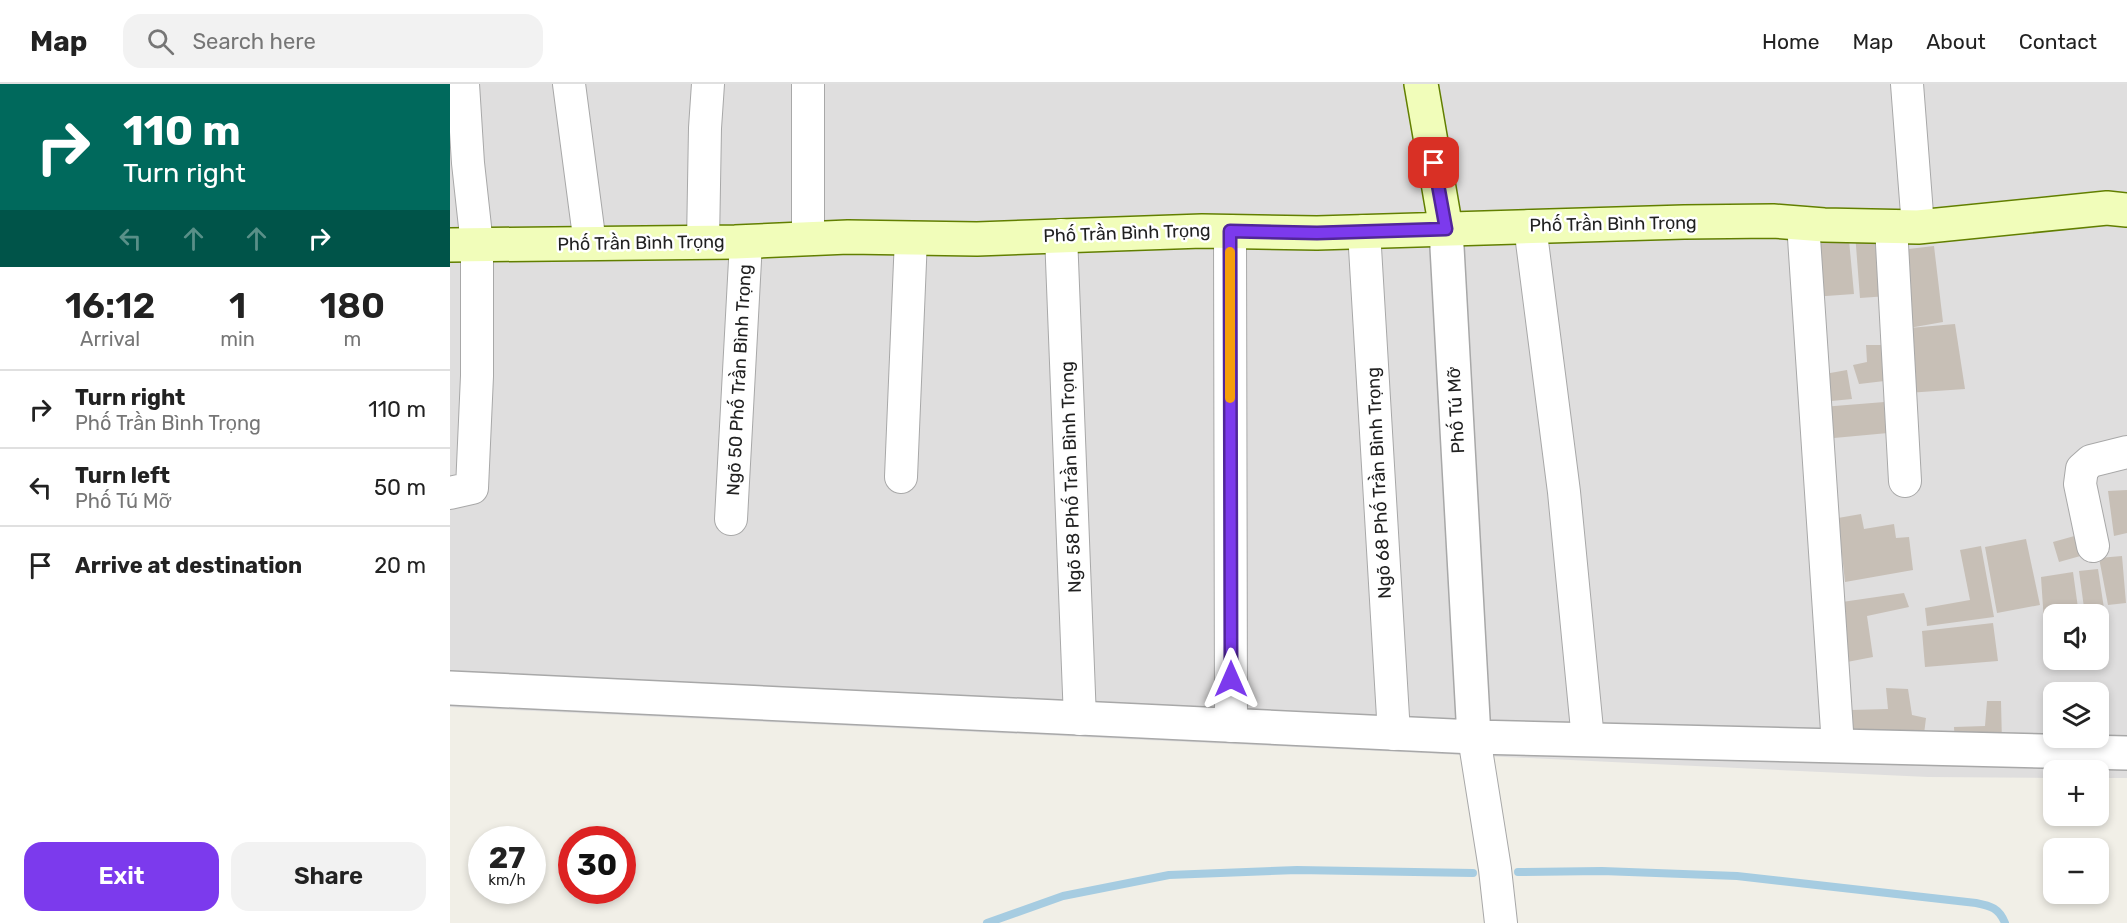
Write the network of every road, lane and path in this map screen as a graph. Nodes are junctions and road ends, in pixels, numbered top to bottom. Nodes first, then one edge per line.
1 (463, 84) edge
2 (569, 84) edge
3 (708, 84) edge
4 (808, 84) edge
5 (1421, 84) edge
6 (1907, 84) edge
7 (2127, 210) edge
8 (1803, 223) junction
9 (1530, 226) junction
10 (1904, 227) junction
11 (1446, 229) junction
12 (1230, 231) junction
13 (1364, 231) junction
14 (1062, 235) junction
15 (911, 238) junction
16 (808, 239) junction
17 (746, 242) junction
18 (703, 243) junction
19 (590, 244) junction
20 (463, 245) edge
21 (2127, 452) edge
22 (901, 477) dead end
23 (1905, 481) dead end
24 (450, 493) edge
25 (731, 519) dead end
26 (2093, 546) dead end
27 (450, 688) edge
28 (1080, 720) junction
29 (1231, 726) junction
30 (1394, 734) junction
31 (1474, 737) junction
32 (1588, 740) junction
33 (1838, 746) junction
34 (2127, 753) edge
35 (1501, 923) edge

1 - 20 street
2 - 19 street
3 - 18 street
4 - 16 street
5 - 11 main road, Phố Tú Mỡ
6 - 10 street
7 - 10 main road, Phố Trần Bình Trọng
8 - 9 main road, Phố Trần Bình Trọng
8 - 10 main road, Phố Trần Bình Trọng
8 - 33 street
9 - 11 main road, Phố Trần Bình Trọng
9 - 32 street
10 - 23 street
11 - 13 main road, Phố Trần Bình Trọng
11 - 31 street, Phố Tú Mỡ
12 - 13 main road, Phố Trần Bình Trọng
12 - 14 main road, Phố Trần Bình Trọng
12 - 29 street
13 - 30 street, Ngõ 68 Phố Trần Bình Trọng
14 - 15 main road, Phố Trần Bình Trọng
14 - 28 street, Ngõ 58 Phố Trần Bình Trọng
15 - 16 main road, Phố Trần Bình Trọng
15 - 22 street
16 - 17 main road, Phố Trần Bình Trọng
17 - 18 main road, Phố Trần Bình Trọng
17 - 25 street, Ngõ 50 Phố Trần Bình Trọng
18 - 19 main road, Phố Trần Bình Trọng
19 - 20 main road, Phố Trần Bình Trọng
20 - 24 street
21 - 26 street
27 - 28 street
28 - 29 street
29 - 30 street
30 - 31 street
31 - 32 street
31 - 35 street
32 - 33 street
33 - 34 street

